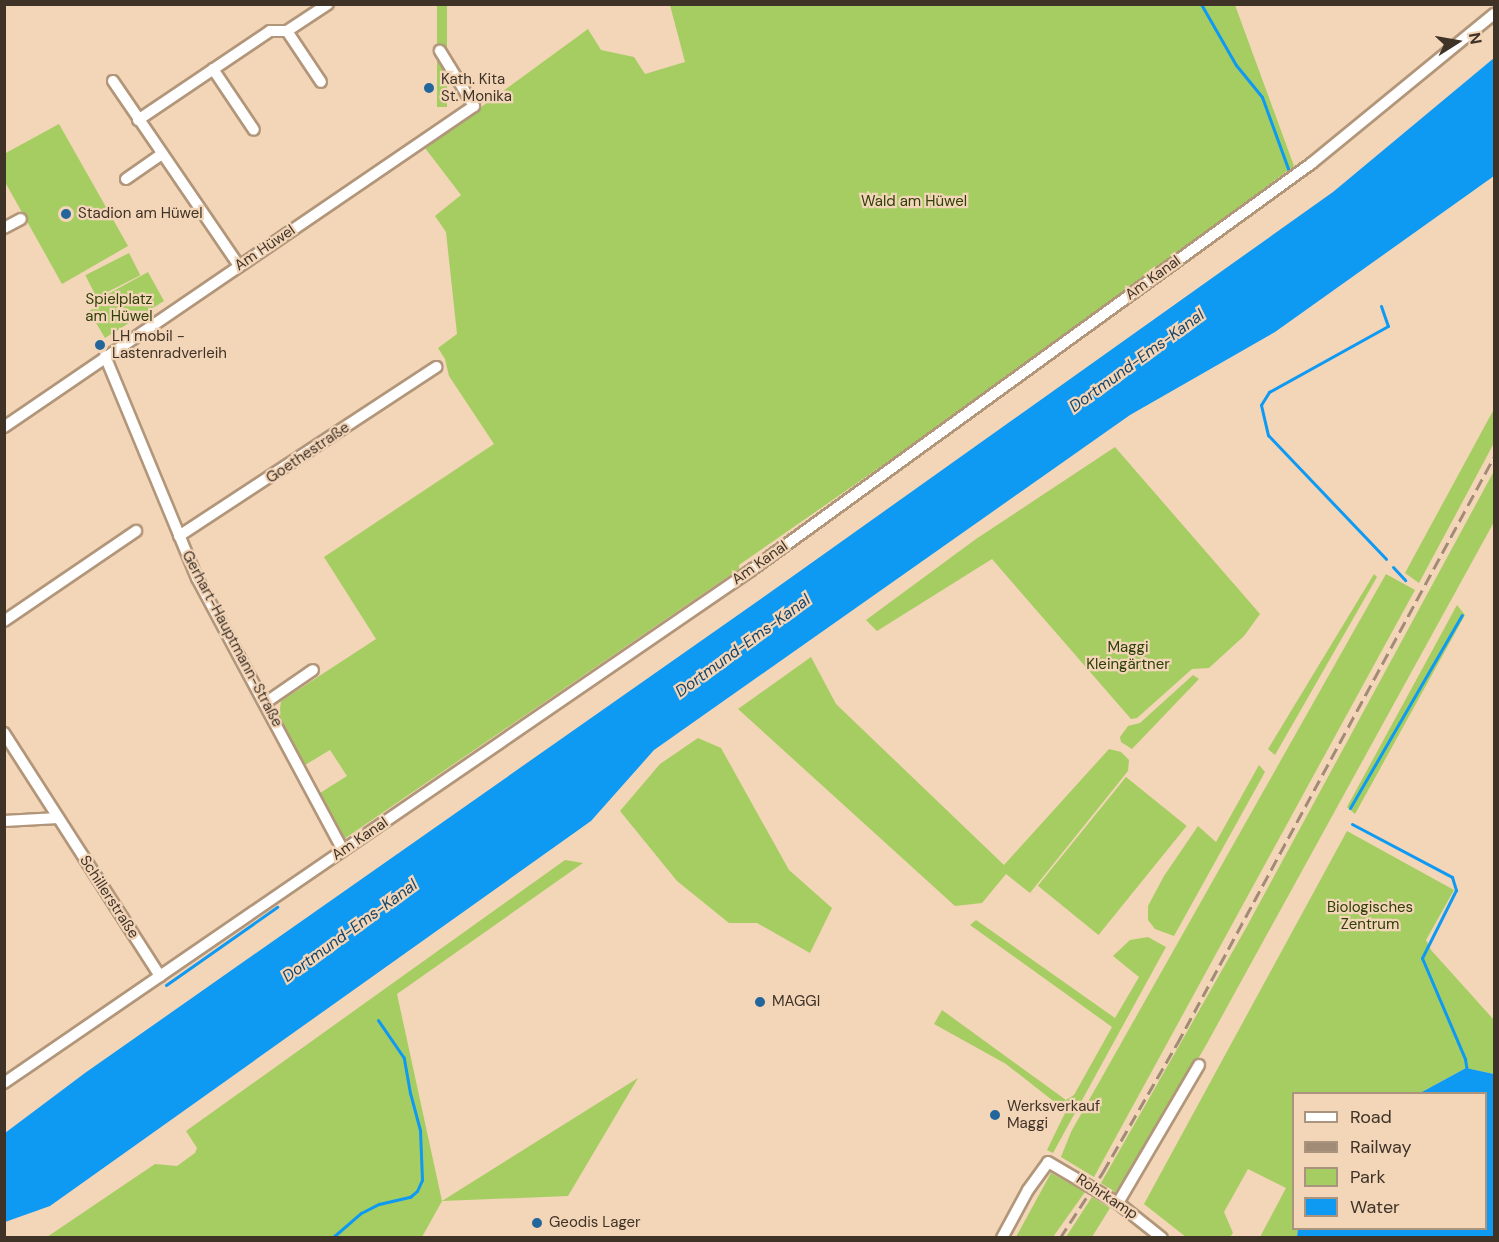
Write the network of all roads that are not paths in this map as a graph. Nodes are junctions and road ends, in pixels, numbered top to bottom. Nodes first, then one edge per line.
1 (328, 4) edge
2 (1494, 14) edge
3 (286, 31) junction
4 (440, 51) dead end
5 (213, 69) junction
6 (112, 81) dead end
7 (321, 82) dead end
8 (138, 120) junction
9 (254, 130) dead end
10 (162, 154) junction
11 (126, 179) dead end
12 (21, 219) dead end
13 (4, 228) edge
14 (240, 266) junction
15 (105, 356) junction
16 (436, 368) dead end
17 (4, 427) edge
18 (136, 531) dead end
19 (179, 536) junction
20 (4, 621) edge
21 (313, 670) dead end
22 (265, 703) junction
23 (4, 733) edge
24 (58, 818) junction
25 (4, 821) edge
26 (344, 850) junction
27 (160, 976) junction
28 (1199, 1065) dead end
29 (4, 1083) edge
30 (1118, 1203) junction
31 (1002, 1238) edge
32 (1162, 1238) edge

1 - 3 street
2 - 26 street, Am Kanal
3 - 5 street
3 - 7 street
4 - 14 street, Am Hüwel
5 - 8 street
5 - 9 street
6 - 8 street
8 - 10 street
10 - 11 street
10 - 14 street
12 - 13 street
14 - 15 street, Am Hüwel
15 - 17 street, Am Hüwel
15 - 19 street, Gerhart-Hauptmann-Straße
16 - 19 street, Goethestraße
18 - 20 street
19 - 22 street, Gerhart-Hauptmann-Straße
21 - 22 street
22 - 26 street, Gerhart-Hauptmann-Straße
23 - 24 street, Schillerstraße
24 - 25 street
24 - 27 street, Schillerstraße
26 - 27 street, Am Kanal
27 - 29 street, Am Kanal
28 - 30 street
30 - 31 street, Rohrkamp
30 - 32 street, Rohrkamp

